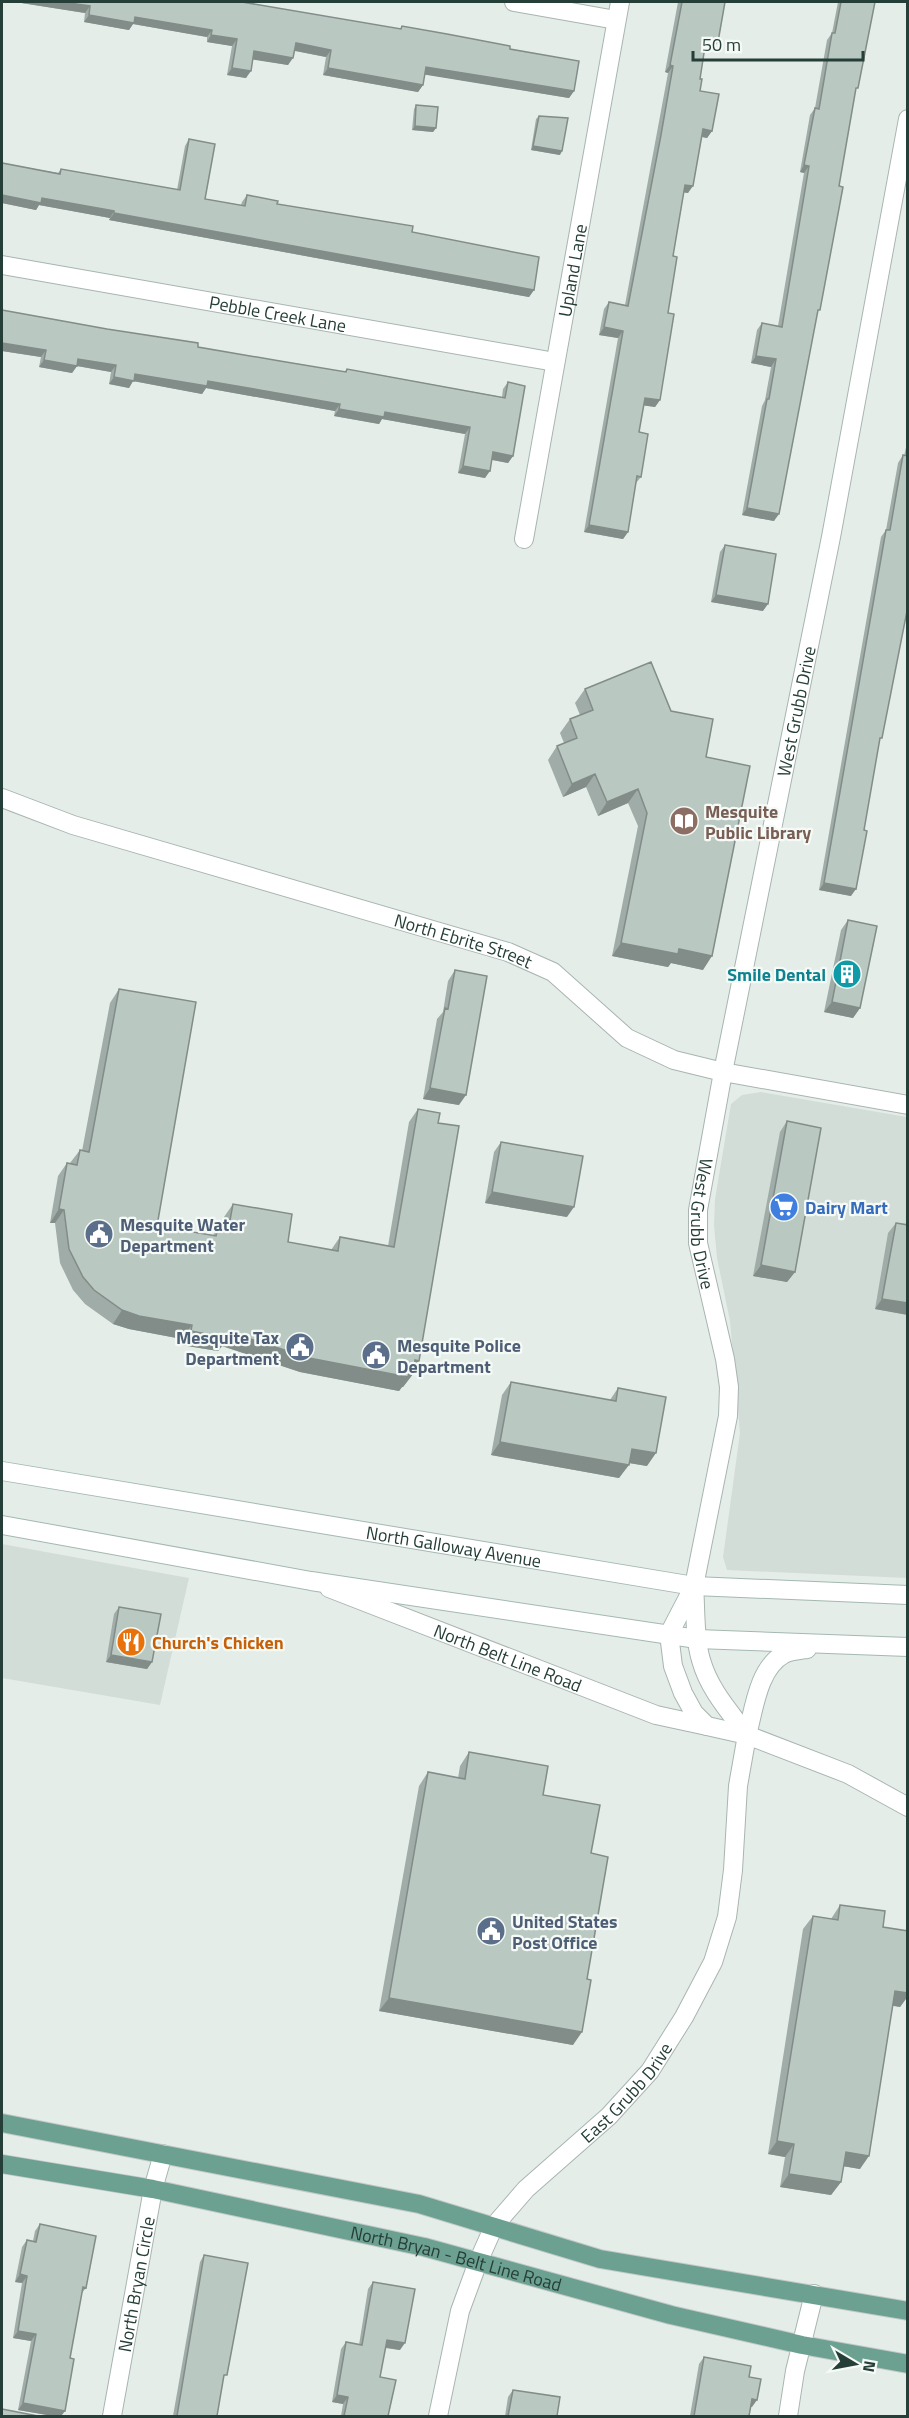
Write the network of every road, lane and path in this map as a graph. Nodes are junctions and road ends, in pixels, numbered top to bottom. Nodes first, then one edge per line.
1 (514, 2) edge
2 (618, 10) edge
3 (908, 119) edge
4 (2, 265) edge
5 (555, 362) junction
6 (524, 538) dead end
7 (2, 798) edge
8 (723, 1072) junction
9 (908, 1105) edge
10 (2, 1471) edge
11 (2, 1525) edge
12 (311, 1581) junction
13 (694, 1586) junction
14 (908, 1595) edge
15 (669, 1634) junction
16 (697, 1639) junction
17 (831, 1644) junction
18 (908, 1647) edge
19 (706, 1726) junction
20 (747, 1735) junction
21 (908, 1807) edge
22 (2, 2123) edge
23 (163, 2154) junction
24 (2, 2164) edge
25 (153, 2189) junction
26 (494, 2226) junction
27 (478, 2262) junction
28 (814, 2294) junction
29 (908, 2311) edge
30 (802, 2345) junction
31 (908, 2364) edge
32 (112, 2416) edge
33 (438, 2416) edge
34 (788, 2416) edge

1 - 2 street
2 - 5 street, Upland Lane
3 - 8 street, West Grubb Drive
4 - 5 street, Pebble Creek Lane
5 - 6 street, Upland Lane
7 - 8 street, North Ebrite Street
8 - 9 street, North Ebrite Street
8 - 13 street, West Grubb Drive
10 - 13 street, North Galloway Avenue
11 - 12 street
12 - 15 street
12 - 19 street, North Belt Line Road
13 - 14 street, North Galloway Avenue
13 - 15 street, West Grubb Drive
13 - 16 street, West Grubb Drive
15 - 16 street
15 - 19 street
16 - 17 street
16 - 20 street, West Grubb Drive
17 - 18 street
17 - 20 street, East Grubb Drive
19 - 20 street
20 - 21 street
20 - 26 street, East Grubb Drive
22 - 23 main road, North Bryan - Belt Line Road
23 - 25 street, North Bryan Circle
23 - 26 main road, North Bryan - Belt Line Road
24 - 25 main road, North Bryan - Belt Line Road
25 - 27 main road, North Bryan - Belt Line Road
25 - 32 street, North Bryan Circle
26 - 27 street, East Grubb Drive
26 - 28 main road, North Bryan - Belt Line Road
27 - 30 main road, North Bryan - Belt Line Road
27 - 33 street, East Grubb Drive
28 - 29 main road, North Bryan - Belt Line Road
28 - 30 street
30 - 31 main road, North Bryan - Belt Line Road
30 - 34 street

